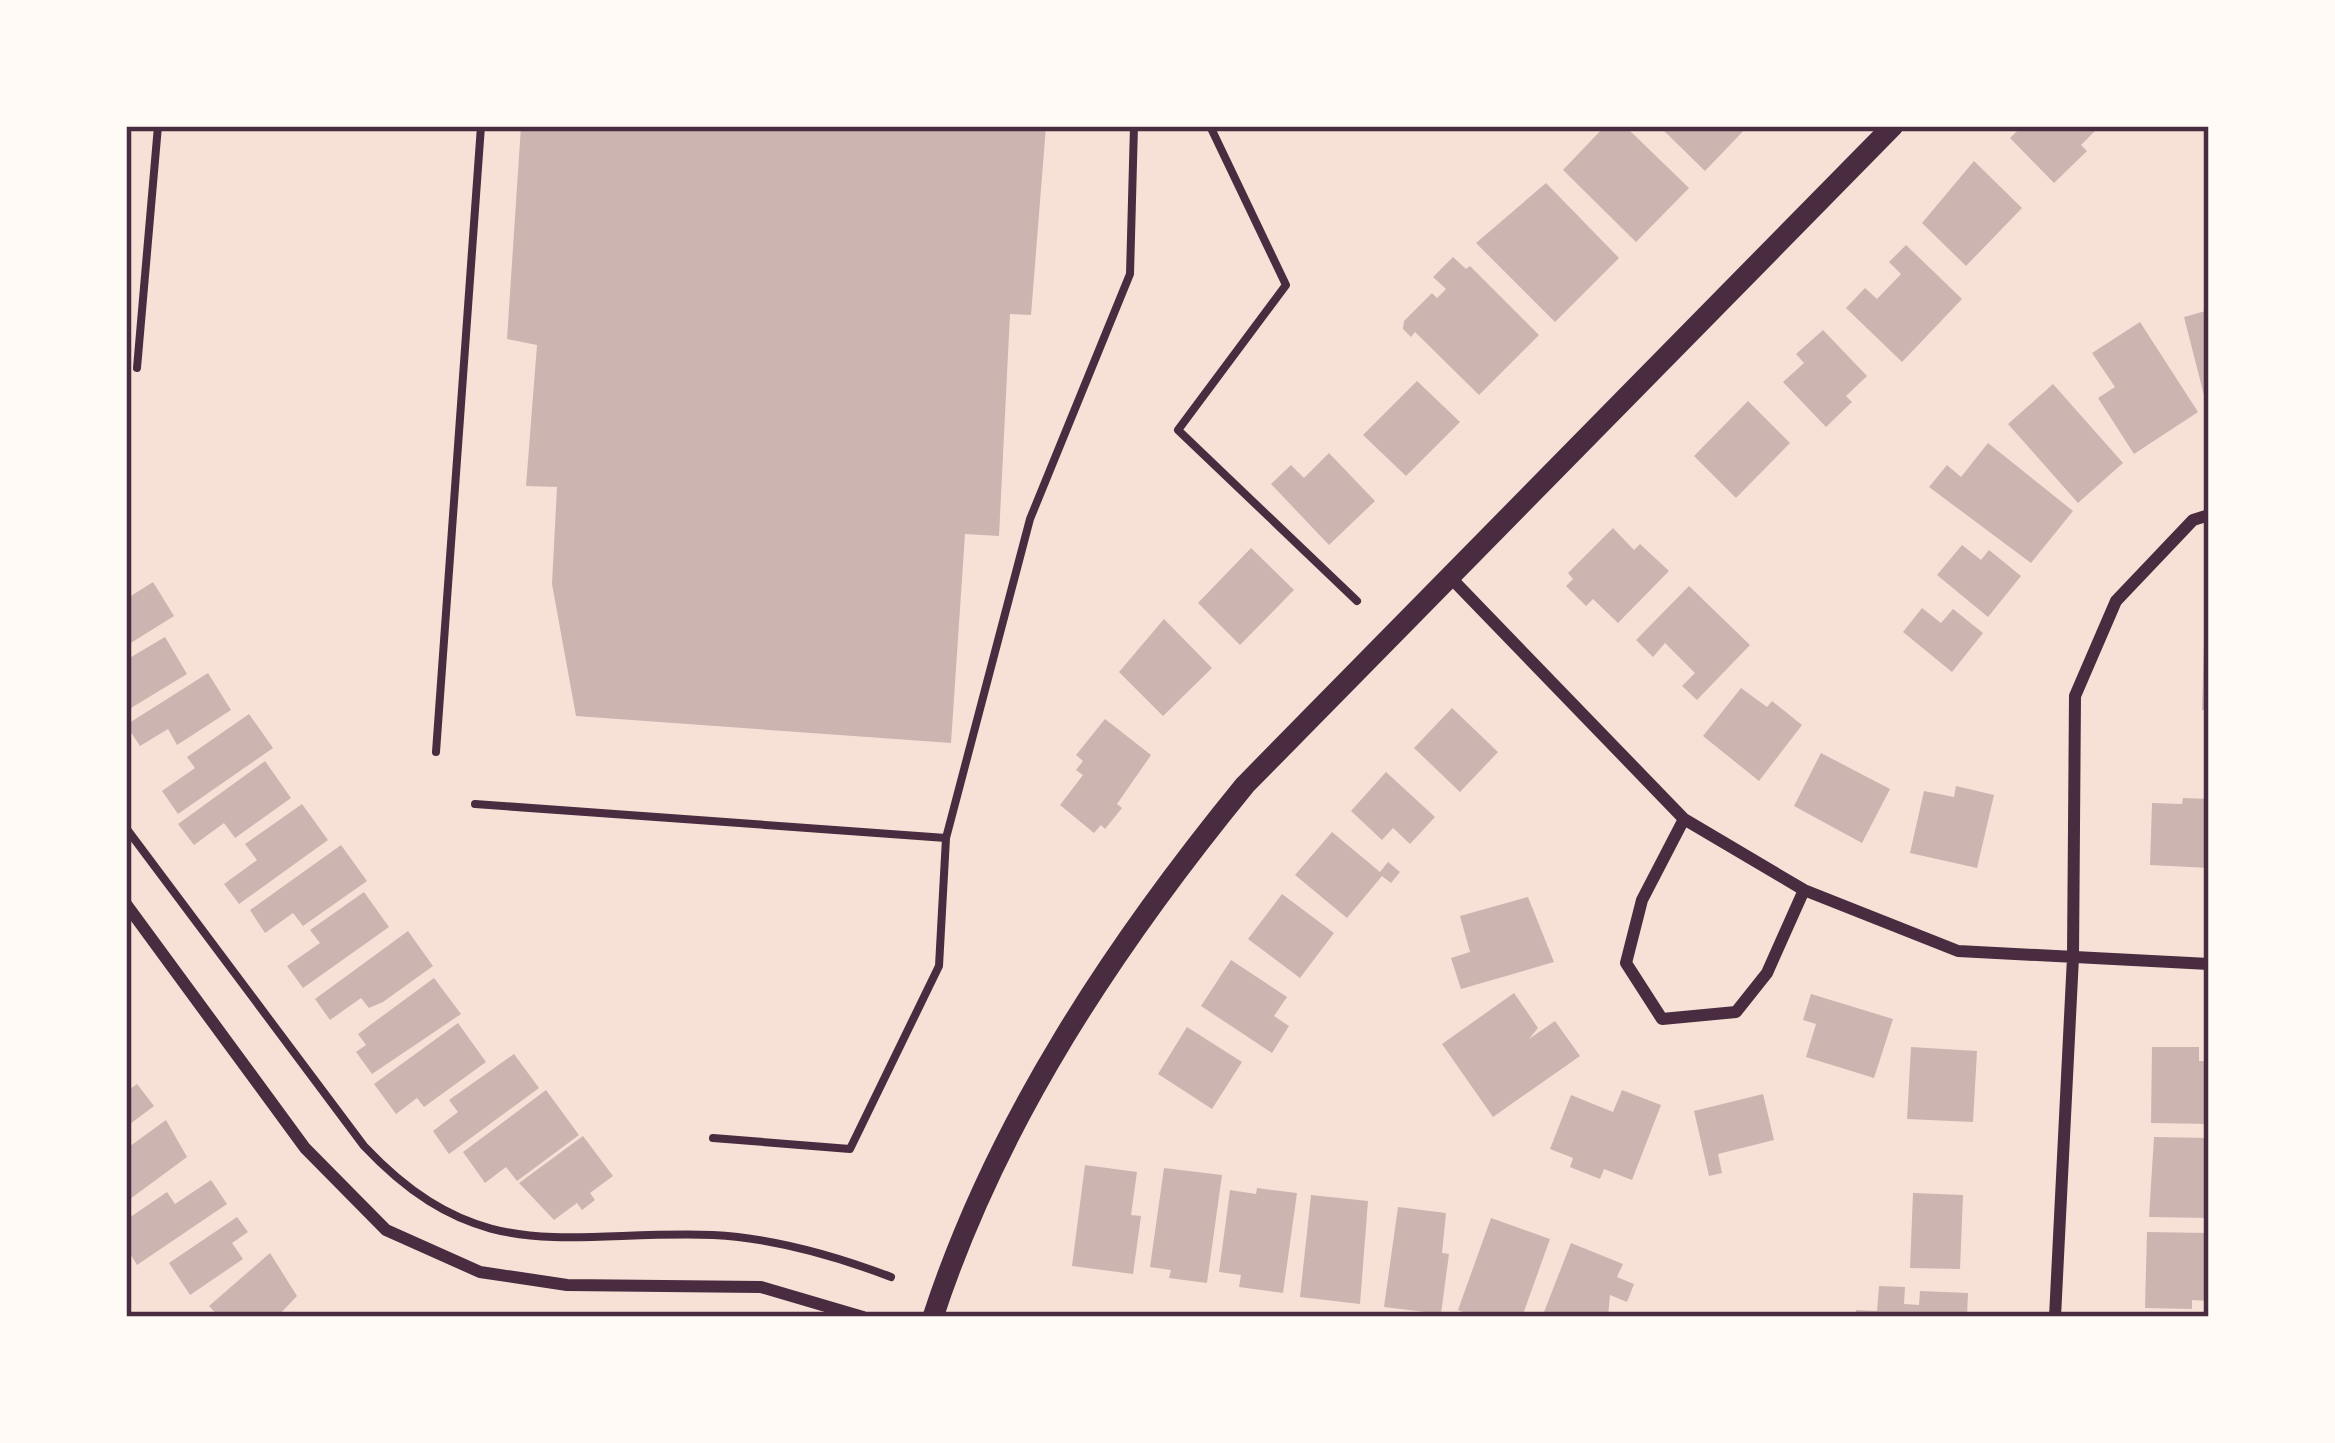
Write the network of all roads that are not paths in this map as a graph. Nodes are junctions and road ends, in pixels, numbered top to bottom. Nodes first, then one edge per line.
1 (158, 126) edge
2 (481, 126) edge
3 (1134, 126) edge
4 (1893, 126) edge
5 (137, 368) dead end
6 (2209, 515) edge
7 (1450, 577) junction
8 (436, 752) dead end
9 (475, 804) dead end
10 (1684, 819) junction
11 (946, 838) junction
12 (1804, 890) junction
13 (126, 904) edge
14 (2073, 957) junction
15 (2209, 964) edge
16 (713, 1138) dead end
17 (863, 1317) edge
18 (933, 1317) edge
19 (2056, 1317) edge

1 - 5 lane
2 - 8 lane
3 - 11 lane
4 - 7 street
6 - 14 street
7 - 10 street
7 - 18 street
9 - 11 lane
10 - 12 street
10 - 12 street
11 - 16 lane
12 - 14 street
13 - 17 street
14 - 15 street
14 - 19 street

